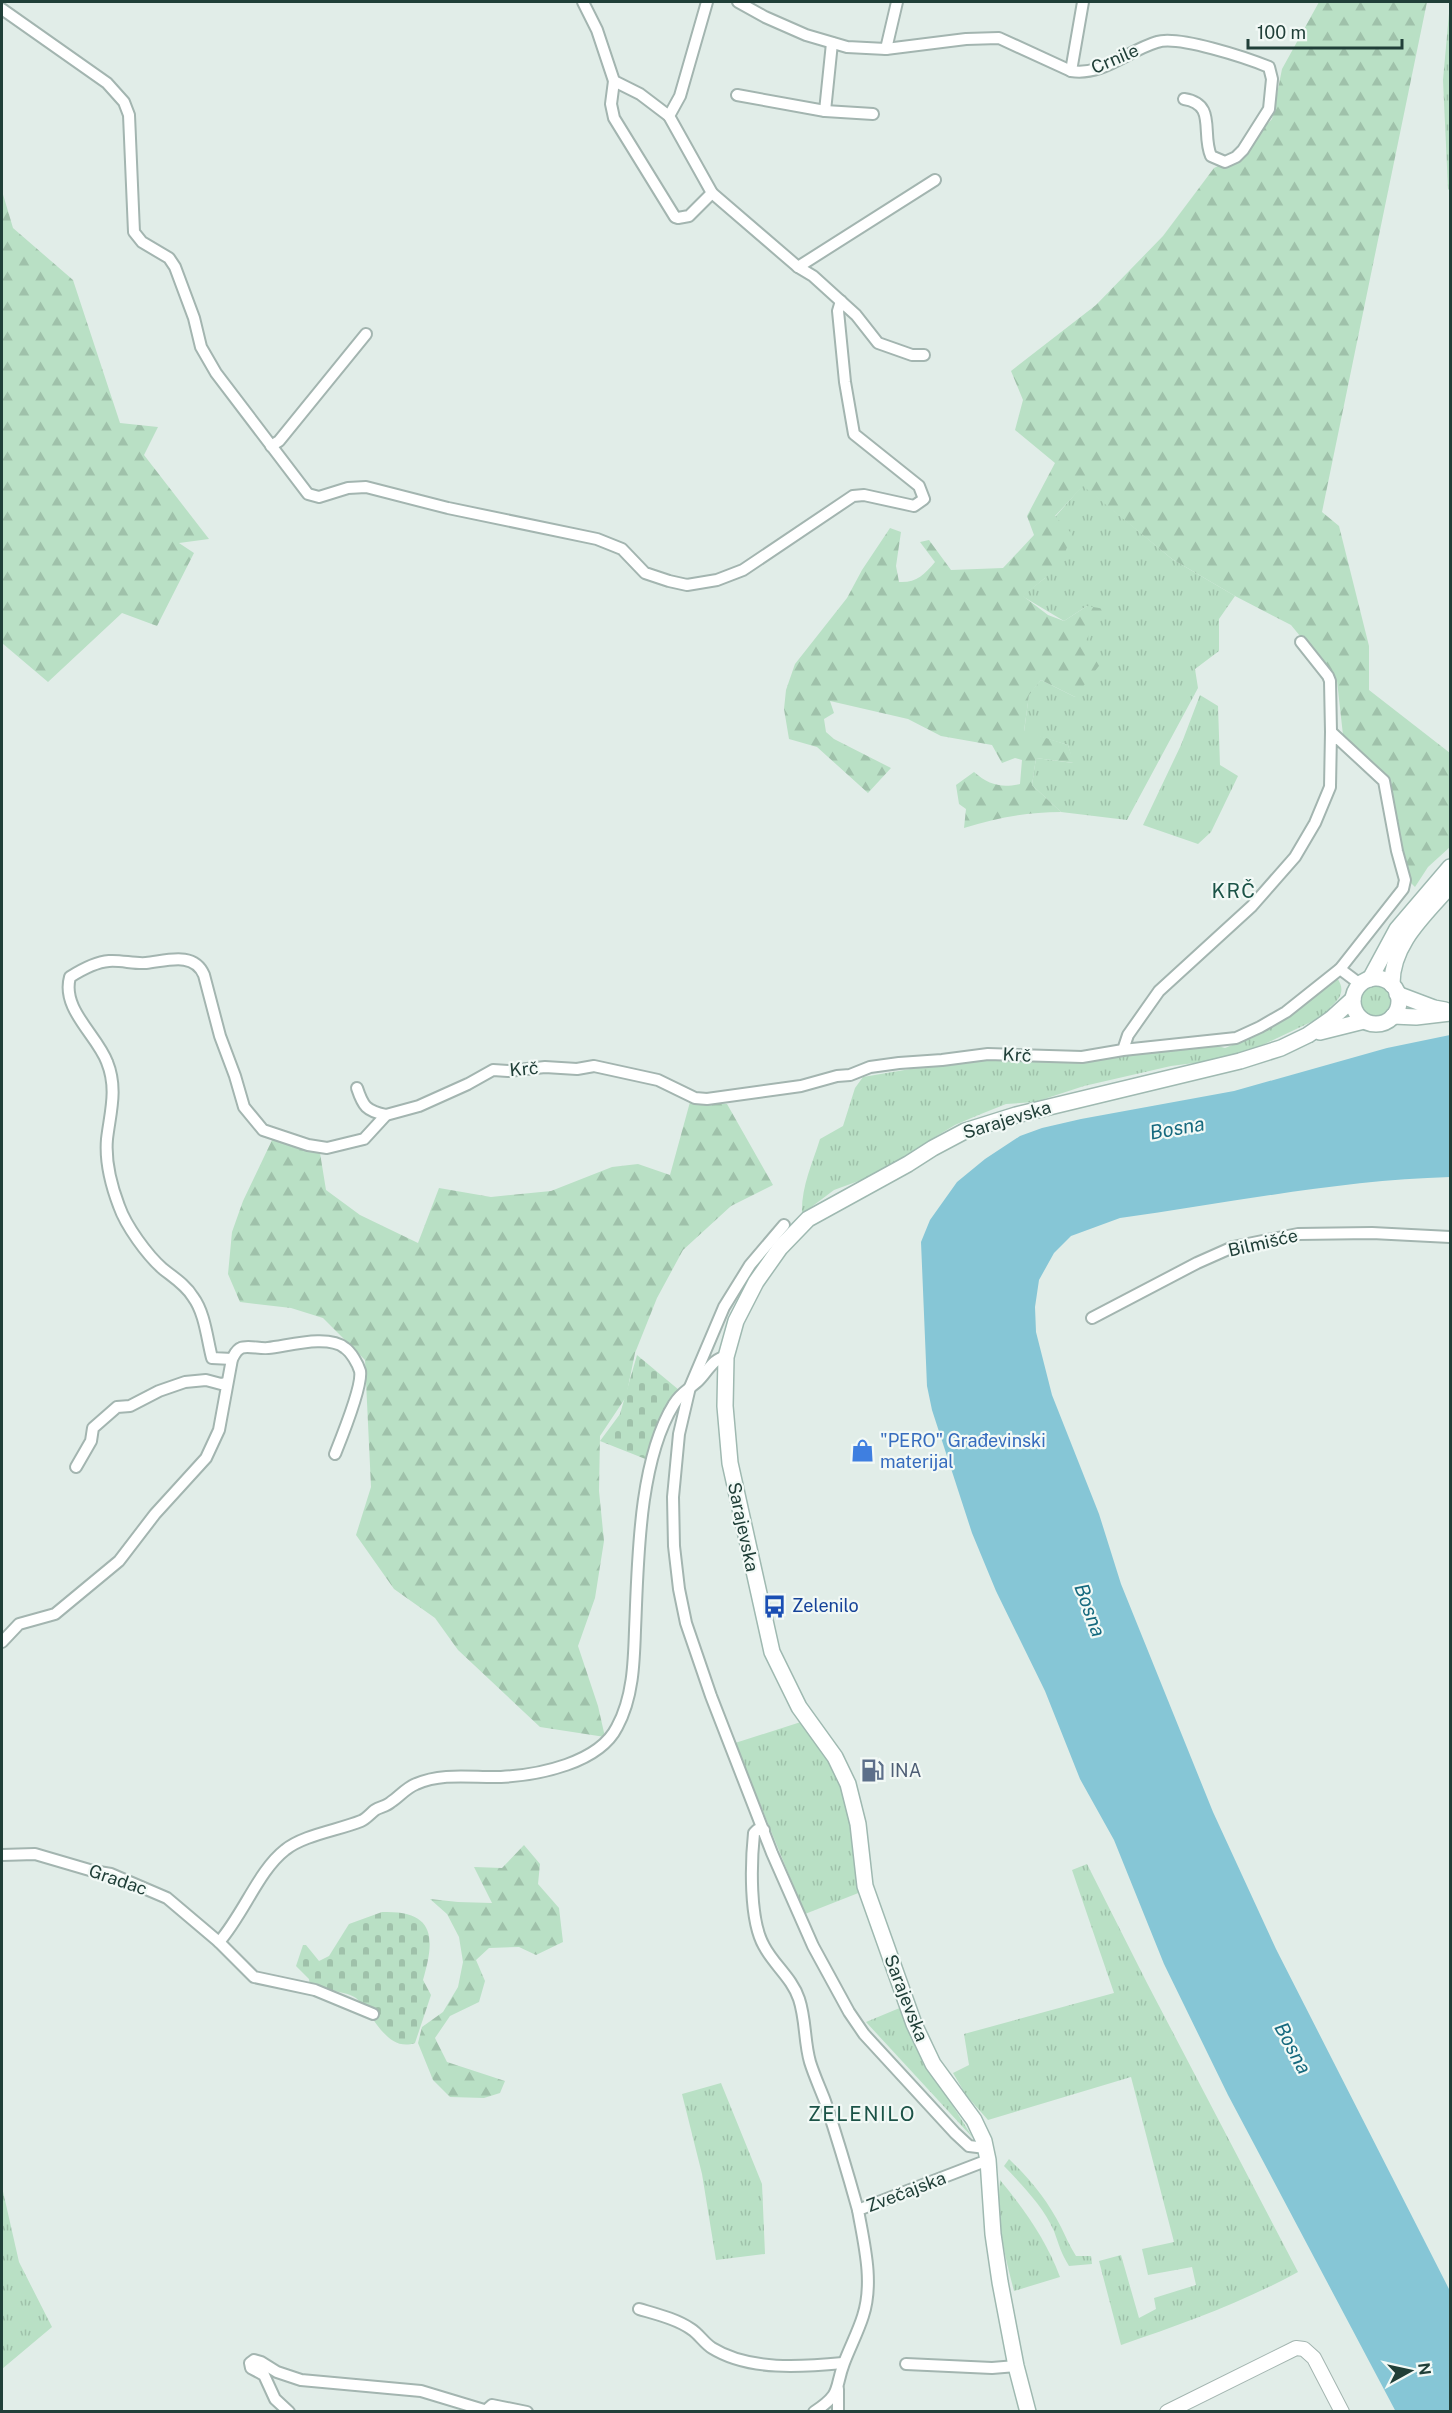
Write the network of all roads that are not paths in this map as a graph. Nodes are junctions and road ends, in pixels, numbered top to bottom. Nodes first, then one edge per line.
1 (583, 2) edge
2 (707, 2) edge
3 (738, 2) edge
4 (897, 2) edge
5 (1083, 2) edge
6 (2, 9) edge
7 (832, 43) junction
8 (886, 49) junction
9 (1071, 71) junction
10 (614, 81) junction
11 (737, 95) dead end
12 (1184, 99) dead end
13 (825, 111) junction
14 (873, 114) dead end
15 (669, 116) junction
16 (935, 180) dead end
17 (712, 193) junction
18 (798, 267) junction
19 (841, 302) junction
20 (366, 334) dead end
21 (924, 355) dead end
22 (271, 446) junction
23 (1301, 642) dead end
24 (1331, 732) junction
25 (1450, 867) edge
26 (1450, 886) edge
27 (1340, 969) junction
28 (1365, 982) junction
29 (1394, 990) junction
30 (1353, 999) junction
31 (1450, 1012) edge
32 (1393, 1016) junction
33 (1364, 1021) junction
34 (1308, 1035) junction
35 (1123, 1050) junction
36 (357, 1088) dead end
37 (386, 1114) junction
38 (784, 1225) dead end
39 (1450, 1237) edge
40 (1092, 1318) dead end
41 (726, 1357) junction
42 (232, 1359) junction
43 (227, 1383) junction
44 (690, 1387) junction
45 (335, 1454) dead end
46 (76, 1467) dead end
47 (2, 1642) edge
48 (764, 1830) junction
49 (2, 1855) edge
50 (219, 1942) junction
51 (373, 2014) dead end
52 (987, 2154) junction
53 (858, 2210) junction
54 (639, 2309) dead end
55 (843, 2363) junction
56 (906, 2364) dead end
57 (1016, 2366) junction
58 (838, 2389) junction
59 (484, 2411) edge
60 (289, 2412) edge
61 (527, 2412) edge
62 (814, 2412) edge
63 (838, 2412) edge
64 (1028, 2412) edge
65 (1167, 2412) edge
66 (1342, 2412) edge

1 - 10 street
2 - 15 street
3 - 7 street, Crnile
4 - 8 street
5 - 9 street
6 - 22 street
7 - 8 street, Crnile
7 - 13 street
8 - 9 street, Crnile
9 - 12 street, Crnile
10 - 15 street
10 - 17 street
11 - 13 street
13 - 14 street
15 - 17 street
16 - 18 street
17 - 18 street
18 - 19 street
19 - 21 street
19 - 22 street
20 - 22 street
23 - 24 street
24 - 27 street, Krč
24 - 35 street
25 - 28 main road
26 - 29 main road
27 - 28 street
27 - 35 street, Krč
28 - 29 main road
28 - 30 main road
29 - 31 main road
29 - 32 main road
30 - 33 main road
30 - 34 main road, Sarajevska
31 - 32 main road
32 - 33 main road
33 - 34 main road, Sarajevska
34 - 41 main road, Sarajevska
35 - 37 street, Krč
36 - 37 street
37 - 42 street
38 - 44 street
39 - 40 street, Bilmišće
41 - 44 street
41 - 52 main road, Sarajevska
42 - 43 street
42 - 45 street
43 - 46 street
43 - 47 street
44 - 48 street
44 - 50 street
48 - 52 street
48 - 53 street
49 - 50 street, Gradac
50 - 51 street, Gradac
52 - 53 street, Zvečajska
52 - 57 main road, Sarajevska
53 - 55 street, Zvečajska
54 - 55 street
55 - 58 street, Zvečajska
56 - 57 street
57 - 64 main road, Sarajevska
58 - 62 street
58 - 63 street, Zvečajska
59 - 60 street
59 - 61 street
65 - 66 street

